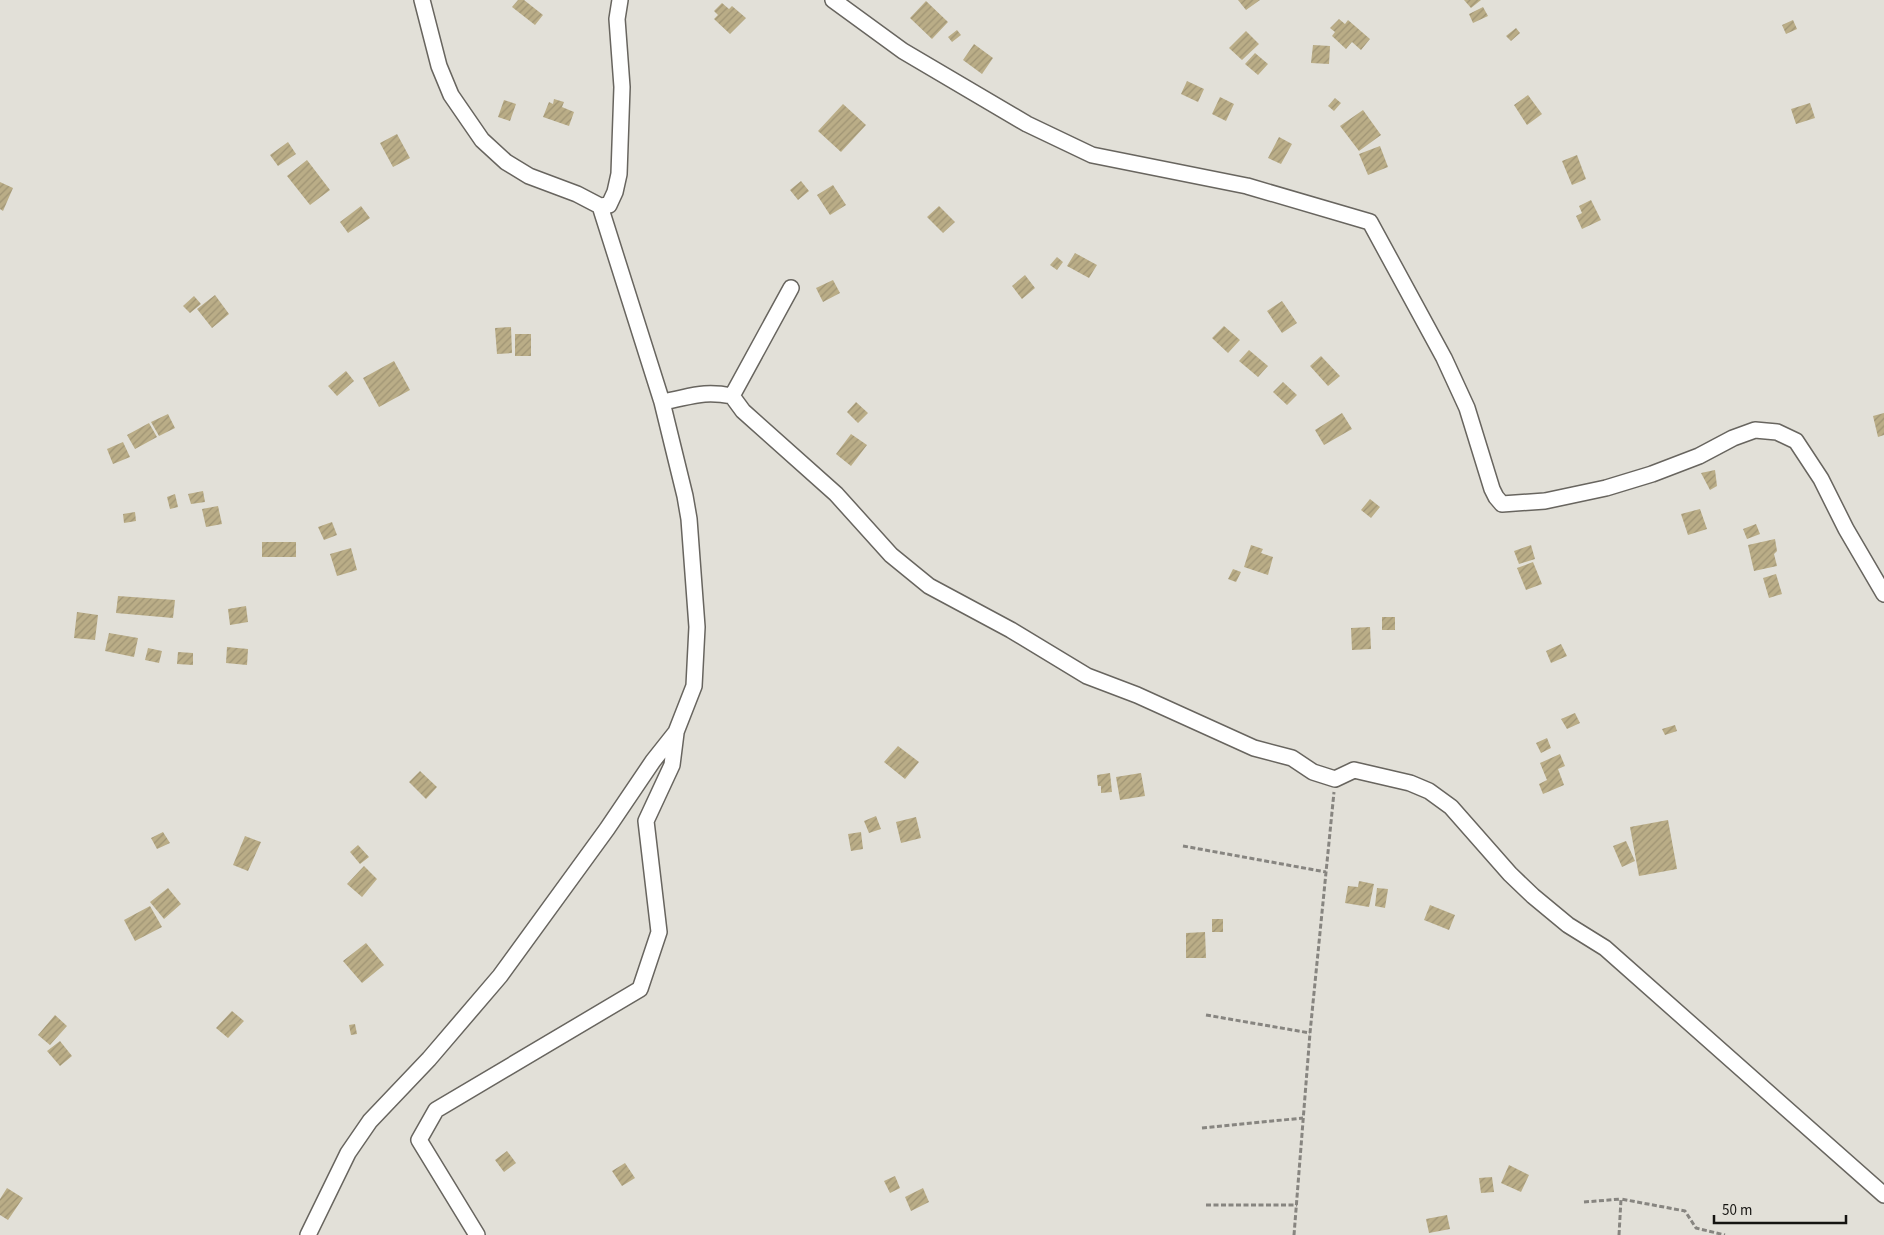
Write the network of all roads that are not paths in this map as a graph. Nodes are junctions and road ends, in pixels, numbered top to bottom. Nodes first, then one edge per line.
1 (422, 0) edge
2 (620, 0) edge
3 (833, 0) edge
4 (600, 206) junction
5 (791, 288) dead end
6 (732, 396) junction
7 (662, 402) junction
8 (1884, 594) edge
9 (676, 732) junction
10 (1884, 1196) edge
11 (308, 1235) edge
12 (477, 1235) edge

1 - 4 street
2 - 4 street
3 - 8 street
4 - 7 street
5 - 6 street
6 - 7 street
6 - 10 street
7 - 9 street
9 - 11 street
9 - 12 street

